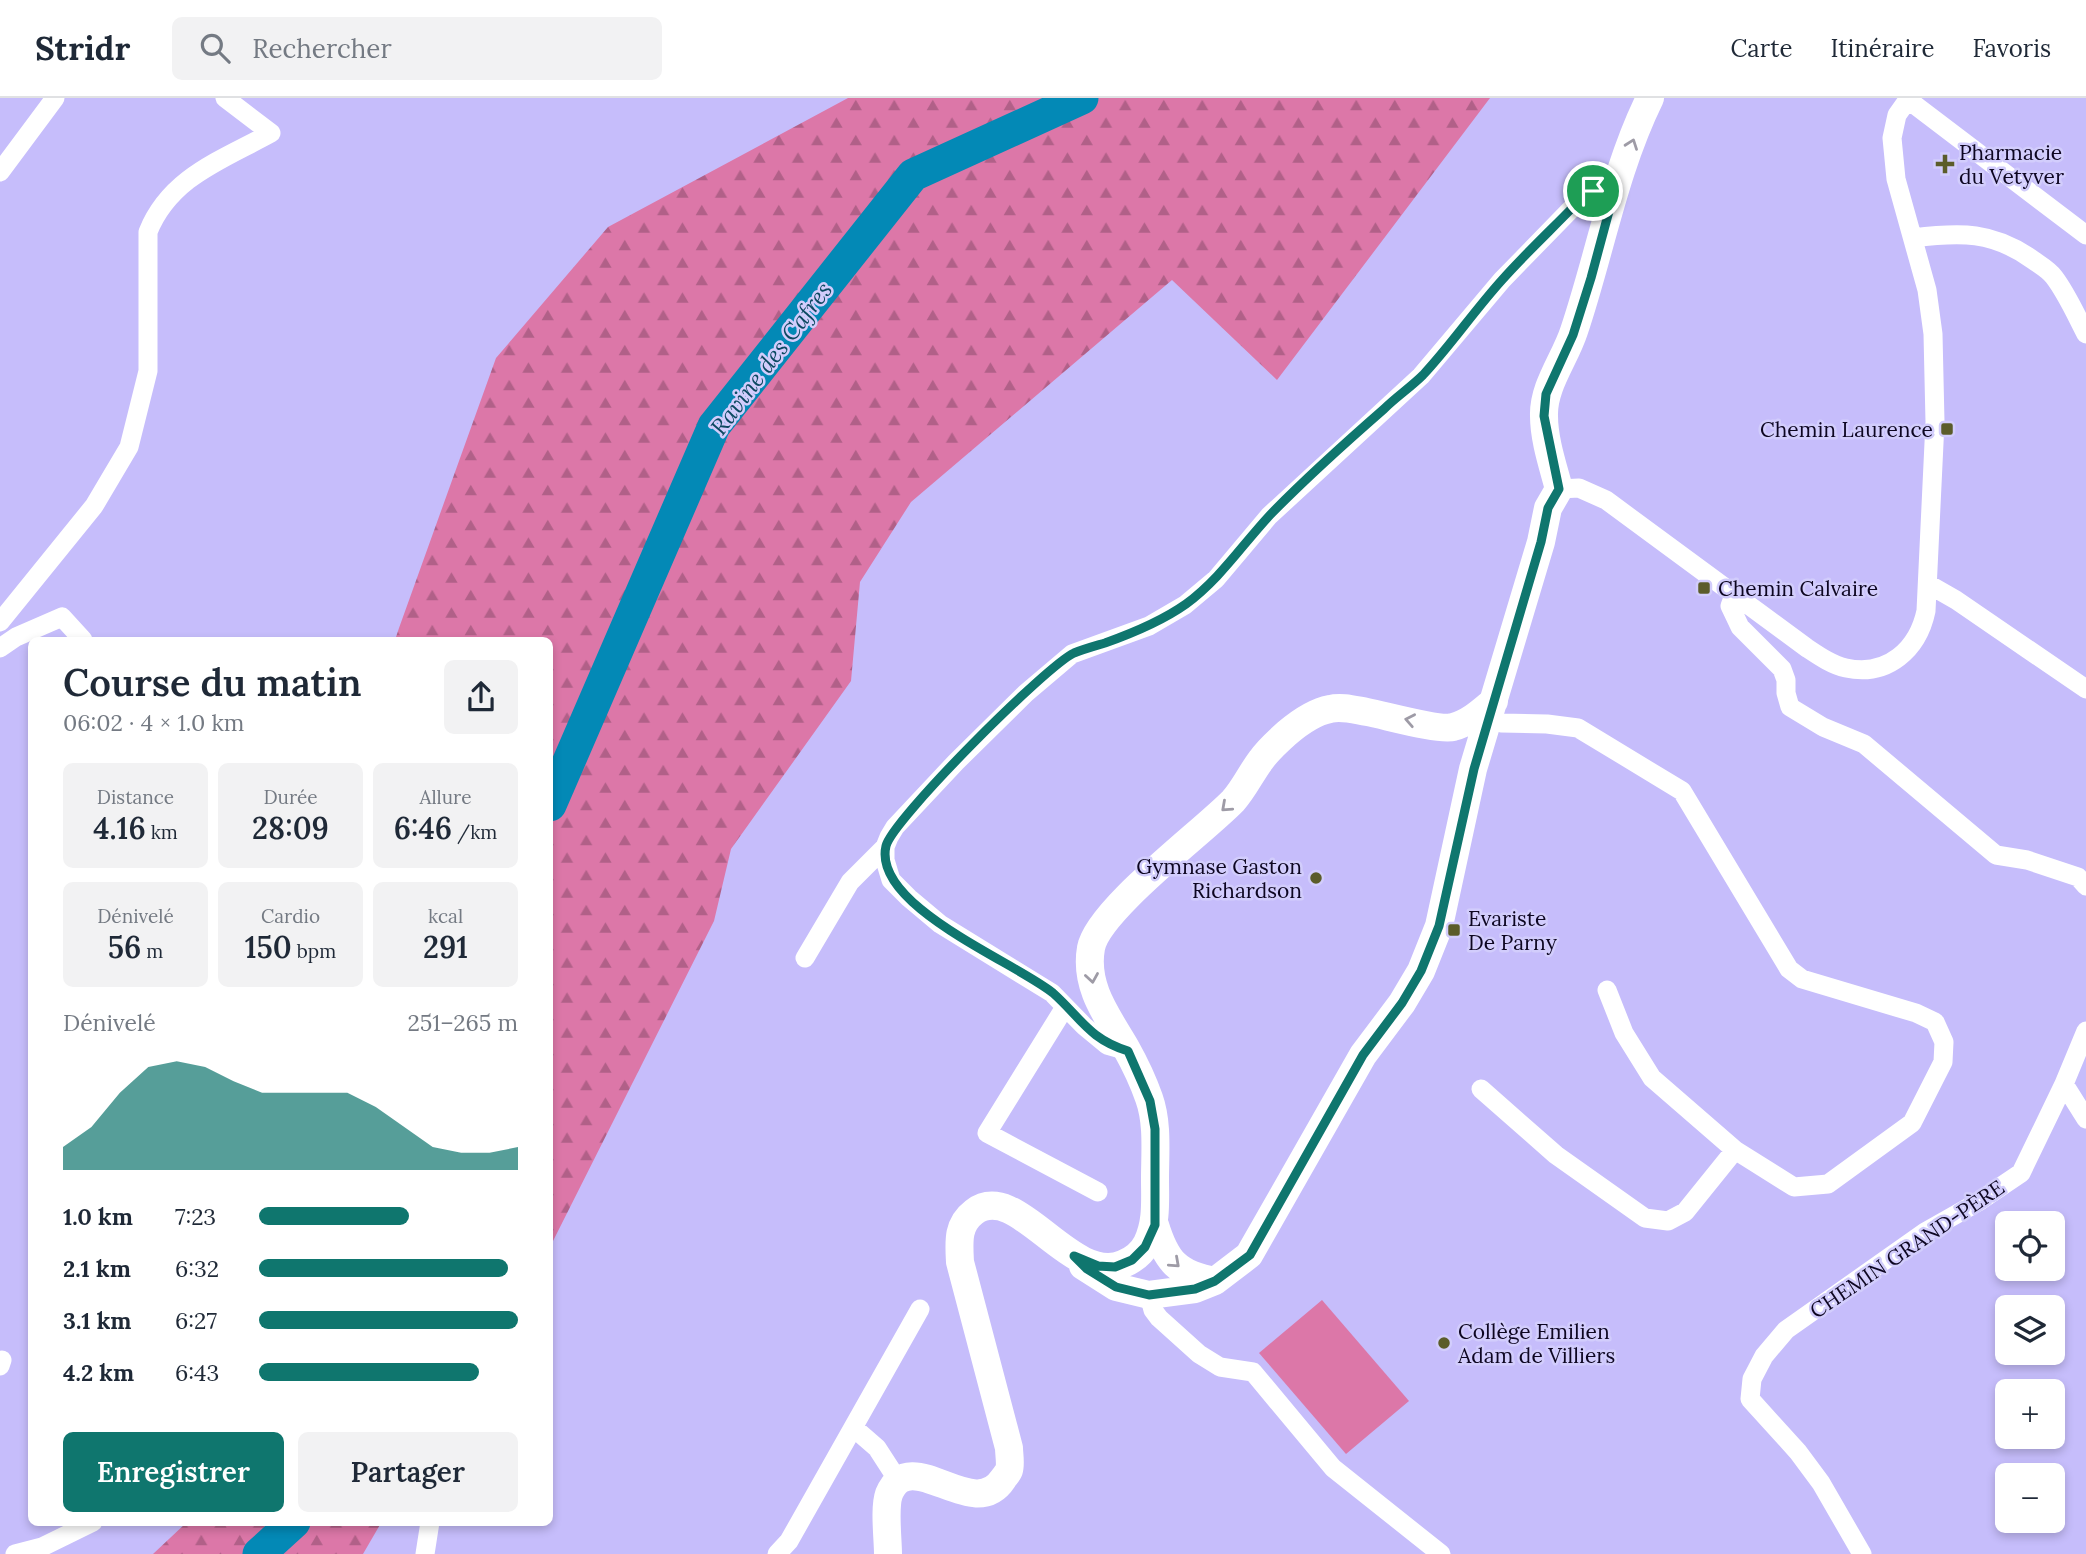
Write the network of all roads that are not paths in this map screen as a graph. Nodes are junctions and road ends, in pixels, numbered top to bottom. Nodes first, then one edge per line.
1 (55, 98) edge
2 (225, 98) edge
3 (1650, 98) edge
4 (1908, 99) edge
5 (0, 172) edge
6 (1615, 189) junction
7 (2086, 234) edge
8 (1913, 238) junction
9 (2086, 334) edge
10 (1559, 489) junction
11 (1928, 584) junction
12 (1734, 595) junction
13 (0, 622) edge
14 (80, 637) edge
15 (0, 648) edge
16 (2086, 690) edge
17 (1491, 710) junction
18 (1450, 728) junction
19 (1474, 769) junction
20 (886, 847) junction
21 (2086, 886) edge
22 (805, 958) dead end
23 (1607, 990) dead end
24 (1065, 1007) junction
25 (2086, 1031) edge
26 (1128, 1051) junction
27 (2064, 1084) junction
28 (1481, 1089) dead end
29 (2086, 1119) edge
30 (1735, 1150) junction
31 (1098, 1192) dead end
32 (1150, 1236) junction
33 (1074, 1256) junction
34 (1215, 1281) junction
35 (1149, 1295) junction
36 (920, 1309) dead end
37 (853, 1428) junction
38 (899, 1482) junction
39 (85, 1526) edge
40 (429, 1526) edge
41 (15, 1554) edge
42 (425, 1554) edge
43 (777, 1554) edge
44 (888, 1554) edge
45 (1440, 1554) edge
46 (1863, 1554) edge

1 - 5 street
2 - 13 street
6 -> 3 main road
4 - 7 street
4 - 8 street
6 - 10 main road
6 - 20 street
8 - 9 street
8 - 11 street
10 - 12 street
10 - 17 main road
11 - 12 street
11 - 16 street
12 - 21 street
14 - 15 street
17 - 18 main road
17 - 19 main road
17 - 30 street
18 - 19 main road
18 -> 26 main road
19 - 34 main road
20 - 22 street
20 - 24 street
23 - 30 street
24 - 26 street
24 - 31 street
25 - 27 street, CHEMIN GRAND-PÈRE
26 - 32 main road
27 - 29 street
27 - 46 street, CHEMIN GRAND-PÈRE
28 - 30 street
32 - 33 main road
32 -> 34 main road
32 - 35 main road
33 - 35 main road
33 - 38 main road
34 - 35 main road
35 - 45 street
36 - 37 street
37 - 38 street
37 - 43 street
38 - 44 main road
39 - 41 street
40 - 42 street

